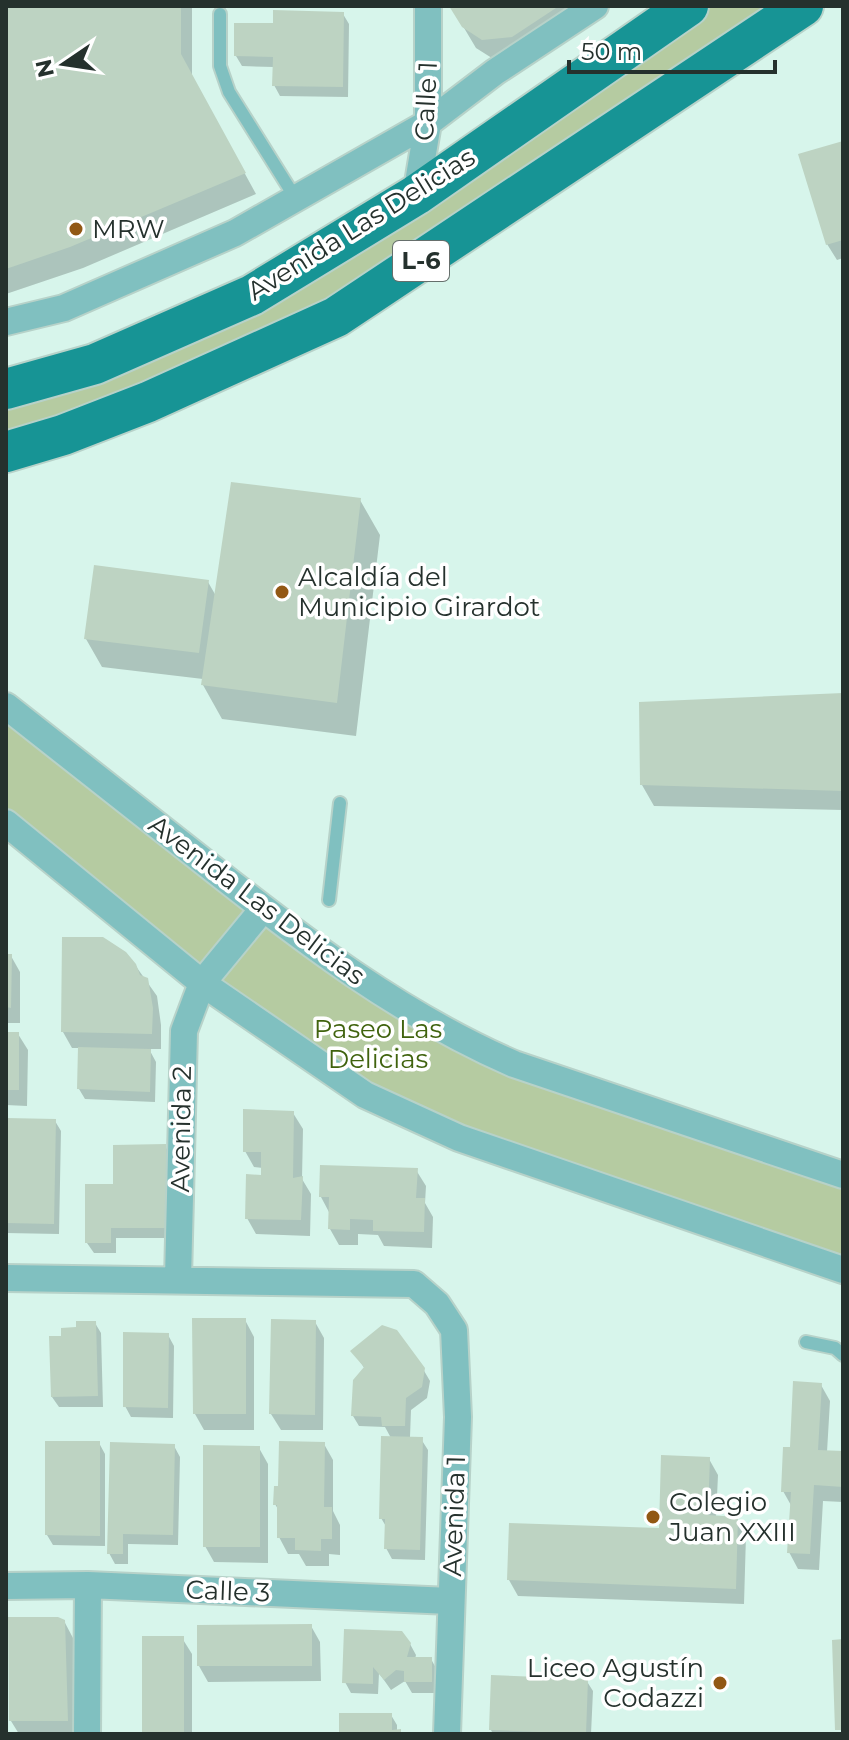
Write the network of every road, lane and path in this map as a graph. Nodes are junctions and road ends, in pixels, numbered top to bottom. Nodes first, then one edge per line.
1 (428, 6) edge
2 (595, 6) edge
3 (688, 6) edge
4 (803, 6) edge
5 (220, 14) dead end
6 (428, 123) junction
7 (416, 195) junction
8 (296, 199) junction
9 (6, 322) edge
10 (6, 389) edge
11 (63, 435) junction
12 (6, 452) edge
13 (6, 472) edge
14 (6, 706) edge
15 (340, 803) dead end
16 (6, 823) edge
17 (329, 900) dead end
18 (263, 909) junction
19 (202, 983) junction
20 (843, 1175) edge
21 (843, 1270) edge
22 (6, 1278) edge
23 (178, 1279) junction
24 (806, 1342) dead end
25 (843, 1355) edge
26 (88, 1585) junction
27 (6, 1586) edge
28 (450, 1601) junction
29 (87, 1734) edge
30 (447, 1734) edge

1 - 6 street, Calle 1
2 - 6 street
3 - 7 main road, Avenida Las Delicias / L-6
4 - 11 main road, L-6
5 - 8 lane
6 - 7 street, Calle 1
6 - 8 street
7 - 10 main road, Avenida Las Delicias / L-6
8 - 9 street
11 - 12 main road, L-6
11 - 13 street
14 - 18 street, Avenida Las Delicias
15 - 17 lane
16 - 19 street
18 - 19 street, Avenida 2
18 - 20 street, Avenida Las Delicias
19 - 21 street
19 - 23 street, Avenida 2
22 - 23 street
23 - 28 street, Avenida 1
24 - 25 lane
26 - 27 street, Calle 3
26 - 28 street, Calle 3
26 - 29 street
28 - 30 street, Avenida 1

